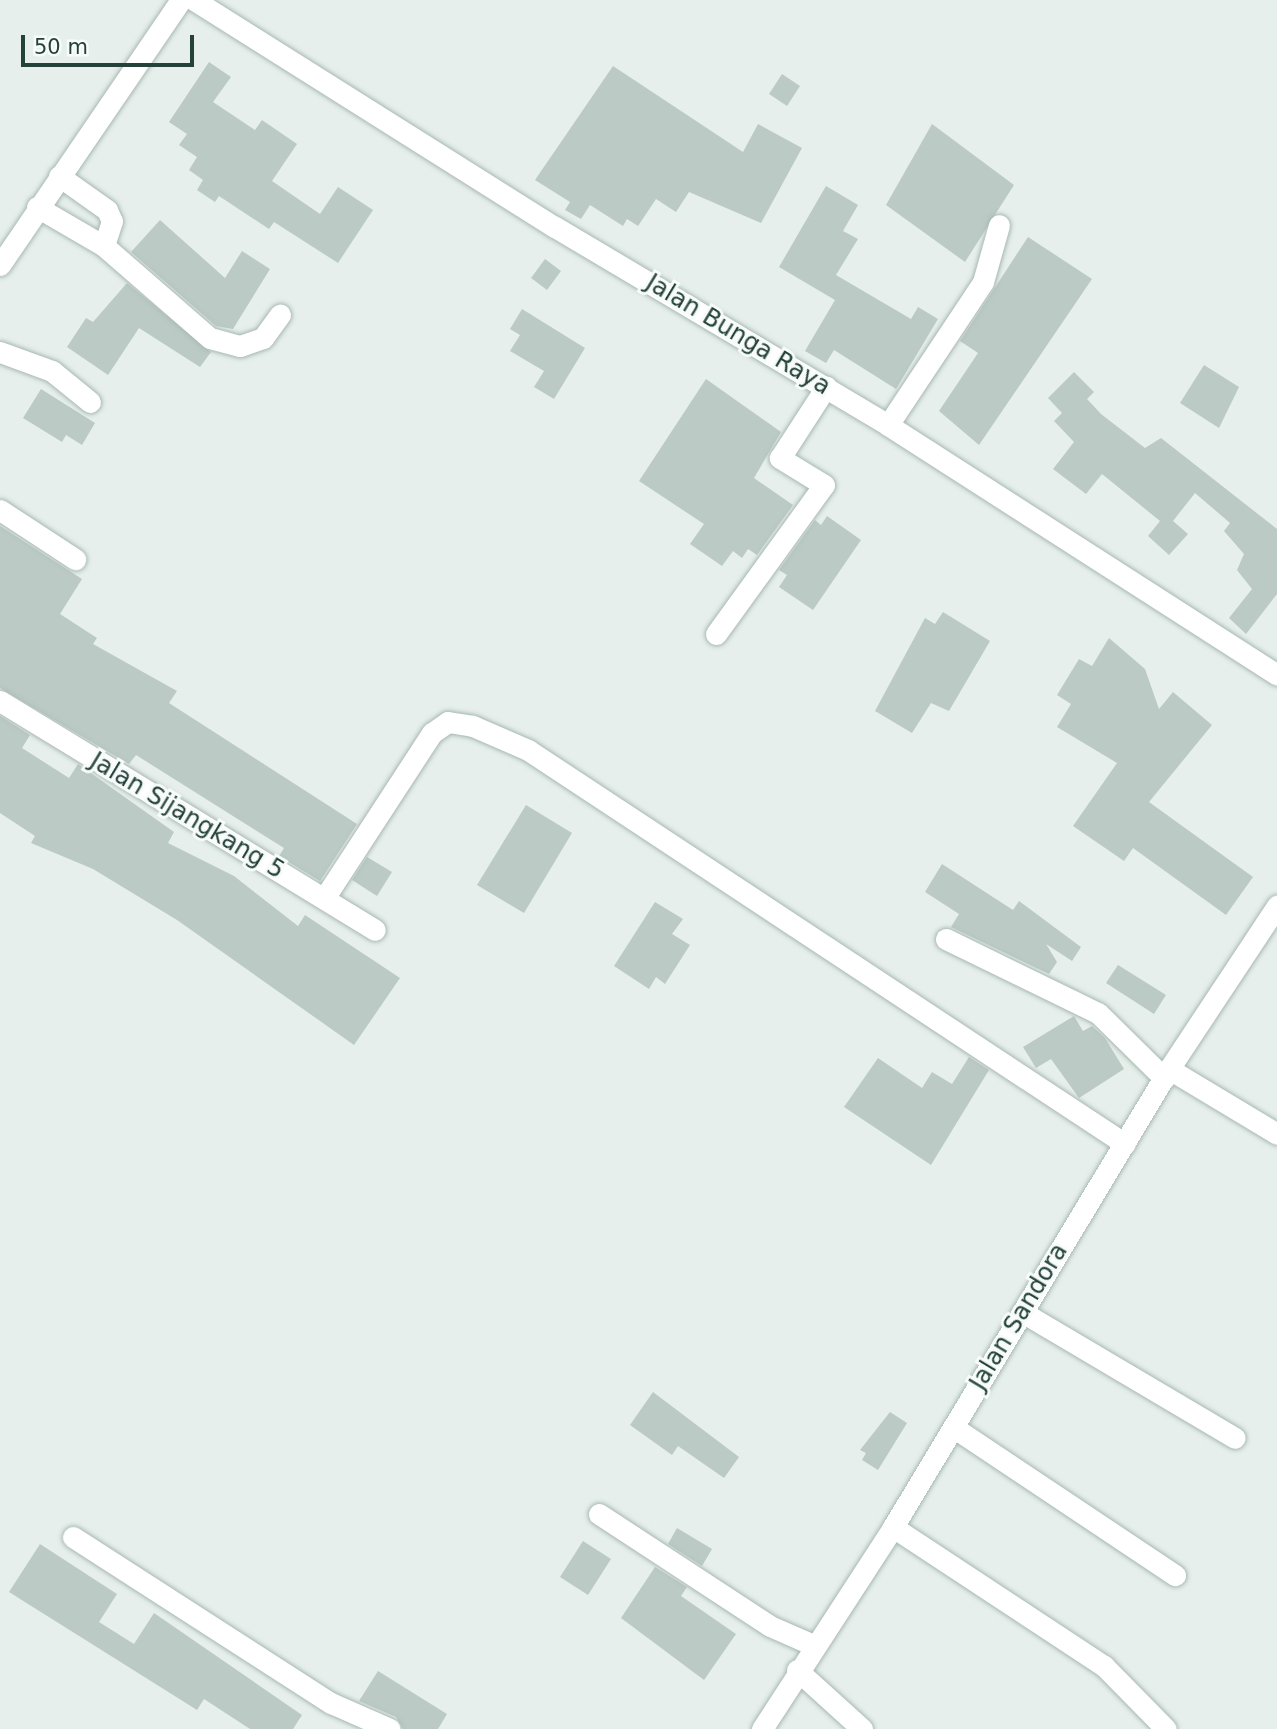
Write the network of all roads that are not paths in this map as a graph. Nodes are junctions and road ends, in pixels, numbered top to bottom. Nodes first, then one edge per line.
1 (181, 0) edge
2 (194, 0) edge
3 (59, 176) junction
4 (37, 207) junction
5 (999, 226) dead end
6 (104, 246) junction
7 (0, 265) edge
8 (280, 315) dead end
9 (0, 352) edge
10 (826, 387) junction
11 (90, 401) dead end
12 (888, 425) junction
13 (0, 510) edge
14 (75, 559) dead end
15 (716, 634) dead end
16 (1277, 675) edge
17 (0, 701) edge
18 (325, 897) junction
19 (1277, 906) edge
20 (375, 930) dead end
21 (946, 939) dead end
22 (1166, 1074) junction
23 (1277, 1134) edge
24 (1125, 1144) junction
25 (1022, 1312) junction
26 (953, 1426) junction
27 (1235, 1438) dead end
28 (599, 1514) dead end
29 (892, 1527) junction
30 (72, 1537) dead end
31 (1175, 1575) dead end
32 (814, 1645) junction
33 (797, 1670) junction
34 (390, 1729) edge
35 (762, 1729) edge
36 (862, 1729) edge
37 (1166, 1729) edge

1 - 3 street
2 - 10 street, Jalan Bunga Raya
3 - 4 street
3 - 6 street
4 - 6 street
4 - 7 street
5 - 12 street
6 - 8 street
9 - 11 street
10 - 12 street, Jalan Bunga Raya
10 - 15 street
12 - 16 street, Jalan Bunga Raya
13 - 14 street
17 - 18 street, Jalan Sijangkang 5
18 - 20 street, Jalan Sijangkang 5
18 - 24 street
19 - 22 street, Jalan Sandora
21 - 22 street
22 - 23 street
22 - 24 street, Jalan Sandora
24 - 25 street, Jalan Sandora
25 - 26 street, Jalan Sandora
25 - 27 street
26 - 29 street, Jalan Sandora
26 - 31 street
28 - 32 street
29 - 32 street, Jalan Sandora
29 - 37 street
30 - 34 street
32 - 33 street, Jalan Sandora
33 - 35 street, Jalan Sandora
33 - 36 street

